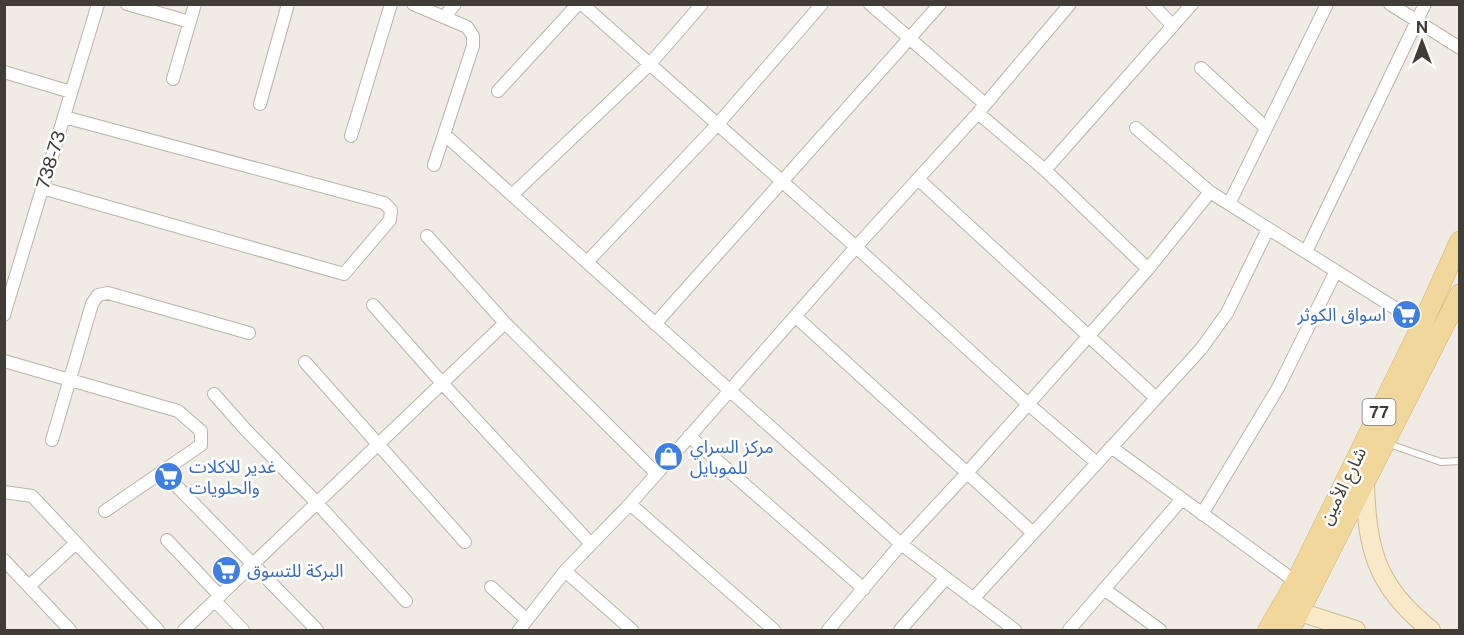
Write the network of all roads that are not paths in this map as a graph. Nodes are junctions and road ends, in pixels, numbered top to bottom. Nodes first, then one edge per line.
1 (98, 4) edge
2 (127, 4) edge
3 (195, 4) edge
4 (288, 4) edge
5 (390, 4) edge
6 (413, 4) edge
7 (454, 4) edge
8 (580, 4) edge
9 (702, 4) edge
10 (822, 4) edge
11 (870, 4) edge
12 (940, 4) edge
13 (1070, 4) edge
14 (1152, 4) edge
15 (1192, 4) edge
16 (1327, 4) edge
17 (1390, 4) edge
18 (1425, 4) edge
19 (444, 17) junction
20 (190, 22) junction
21 (1417, 22) junction
22 (1173, 26) junction
23 (910, 40) junction
24 (1460, 48) edge
25 (649, 64) junction
26 (1202, 68) dead end
27 (4, 72) edge
28 (173, 79) dead end
29 (71, 92) junction
30 (498, 92) dead end
31 (260, 104) dead end
32 (981, 109) junction
33 (64, 117) junction
34 (717, 125) junction
35 (1136, 128) dead end
36 (1266, 128) junction
37 (444, 134) junction
38 (351, 136) dead end
39 (434, 165) dead end
40 (1045, 170) junction
41 (918, 179) junction
42 (783, 183) junction
43 (42, 188) junction
44 (1210, 192) junction
45 (512, 195) junction
46 (1229, 204) junction
47 (1268, 229) junction
48 (426, 236) dead end
49 (1460, 241) edge
50 (856, 247) junction
51 (1306, 252) junction
52 (587, 262) junction
53 (1148, 269) junction
54 (1336, 271) junction
55 (10, 276) edge
56 (1440, 284) junction
57 (1460, 293) edge
58 (373, 304) dead end
59 (4, 315) edge
60 (795, 316) junction
61 (505, 322) junction
62 (655, 324) junction
63 (1422, 325) junction
64 (249, 333) dead end
65 (1088, 336) junction
66 (4, 361) edge
67 (305, 362) dead end
68 (69, 379) junction
69 (442, 383) junction
70 (729, 390) junction
71 (214, 394) dead end
72 (1156, 398) junction
73 (1028, 404) junction
74 (689, 436) junction
75 (52, 440) dead end
76 (1385, 442) junction
77 (378, 445) junction
78 (1111, 447) junction
79 (1460, 461) edge
80 (1097, 463) junction
81 (162, 471) junction
82 (656, 473) junction
83 (967, 473) junction
84 (1365, 483) junction
85 (4, 492) edge
86 (1182, 499) junction
87 (317, 503) junction
88 (630, 504) junction
89 (105, 511) dead end
90 (1202, 514) junction
91 (1033, 533) junction
92 (167, 540) dead end
93 (465, 542) dead end
94 (76, 543) junction
95 (591, 544) junction
96 (901, 544) junction
97 (4, 560) edge
98 (253, 564) junction
99 (566, 571) junction
100 (946, 578) junction
101 (29, 586) junction
102 (1303, 586) junction
103 (491, 587) dead end
104 (864, 589) junction
105 (1104, 589) junction
106 (217, 598) junction
107 (973, 599) junction
108 (406, 601) dead end
109 (1300, 612) junction
110 (523, 625) edge
111 (70, 630) edge
112 (158, 630) edge
113 (184, 630) edge
114 (243, 630) edge
115 (317, 630) edge
116 (632, 630) edge
117 (774, 630) edge
118 (828, 630) edge
119 (900, 630) edge
120 (1015, 630) edge
121 (1069, 630) edge
122 (1160, 630) edge
123 (1268, 630) edge
124 (1290, 630) edge
125 (1356, 630) edge
126 (1431, 630) edge

1 - 29 street, 738-73
2 - 20 street
3 - 20 street
4 - 31 street
5 - 38 street
6 - 19 street
7 - 19 street
8 - 25 street
8 - 30 street
9 - 25 street
10 - 34 street
11 - 23 street
12 - 23 street
13 - 32 street
14 - 22 street
15 - 22 street
16 - 36 street
17 - 21 street
18 - 21 street
19 - 37 street
20 - 28 street
21 - 24 street
21 - 51 street
22 - 40 street
23 - 32 street
23 - 42 street
25 - 34 street
25 - 45 street
26 - 36 street
27 - 29 street
29 - 33 street, 738-73
32 - 40 street
32 - 41 street
33 - 43 street, 738-73
33 - 43 street
34 - 42 street
34 - 52 street
35 - 44 street
36 - 46 street
37 - 39 street
37 - 45 street
40 - 53 street
41 - 50 street
41 - 65 street
42 - 50 street
42 - 62 street
43 - 55 street, 738-73
44 - 46 street
44 - 53 street
45 - 52 street
46 - 47 street
47 - 51 street
47 - 72 street
48 - 61 street
49 - 56 main road, شارع الأمين / 77
50 - 60 street
50 - 73 street
51 - 54 street
52 - 62 street
53 - 65 street
54 - 63 street
54 - 90 street
55 - 59 street, 738-73
56 - 57 main road
56 - 63 main road, شارع الأمين / 77
57 - 76 main road, شارع الأمين / 77
58 - 69 street
60 - 70 street
60 - 83 street
61 - 69 street
61 - 82 street
62 - 70 street
63 - 102 main road, شارع الأمين / 77
64 - 68 street
65 - 72 street
65 - 73 street
66 - 68 street
67 - 77 street
68 - 75 street
68 - 81 street
69 - 77 street
69 - 95 street
70 - 74 street
70 - 96 street
71 - 87 street
72 - 78 street
73 - 80 street
73 - 83 street
74 - 82 street
74 - 104 street
76 - 79 lane
76 - 84 main road, شارع الأمين / 77
77 - 87 street
77 - 93 street
78 - 80 street
78 - 86 street
80 - 91 street
81 - 89 street
81 - 98 street
82 - 88 street
83 - 91 street
83 - 96 street
84 - 102 main road, شارع الأمين / 77
84 - 126 street
85 - 94 street
86 - 90 street
86 - 105 street
87 - 98 street
87 - 108 street
88 - 95 street
88 - 117 street
90 - 102 street
91 - 107 street
92 - 106 street
94 - 101 street
94 - 112 street
95 - 99 street
96 - 100 street
96 - 104 street
97 - 101 street
98 - 106 street
98 - 115 street
99 - 110 street
99 - 116 street
100 - 107 street
100 - 119 street
101 - 111 street
102 - 109 main road, شارع الأمين / 77
102 - 123 main road, شارع الأمين / 77
103 - 110 street
104 - 118 street
105 - 121 street
105 - 122 street
106 - 113 street
106 - 114 street
107 - 120 street
109 - 124 main road, شارع الأمين / 77
109 - 125 street

